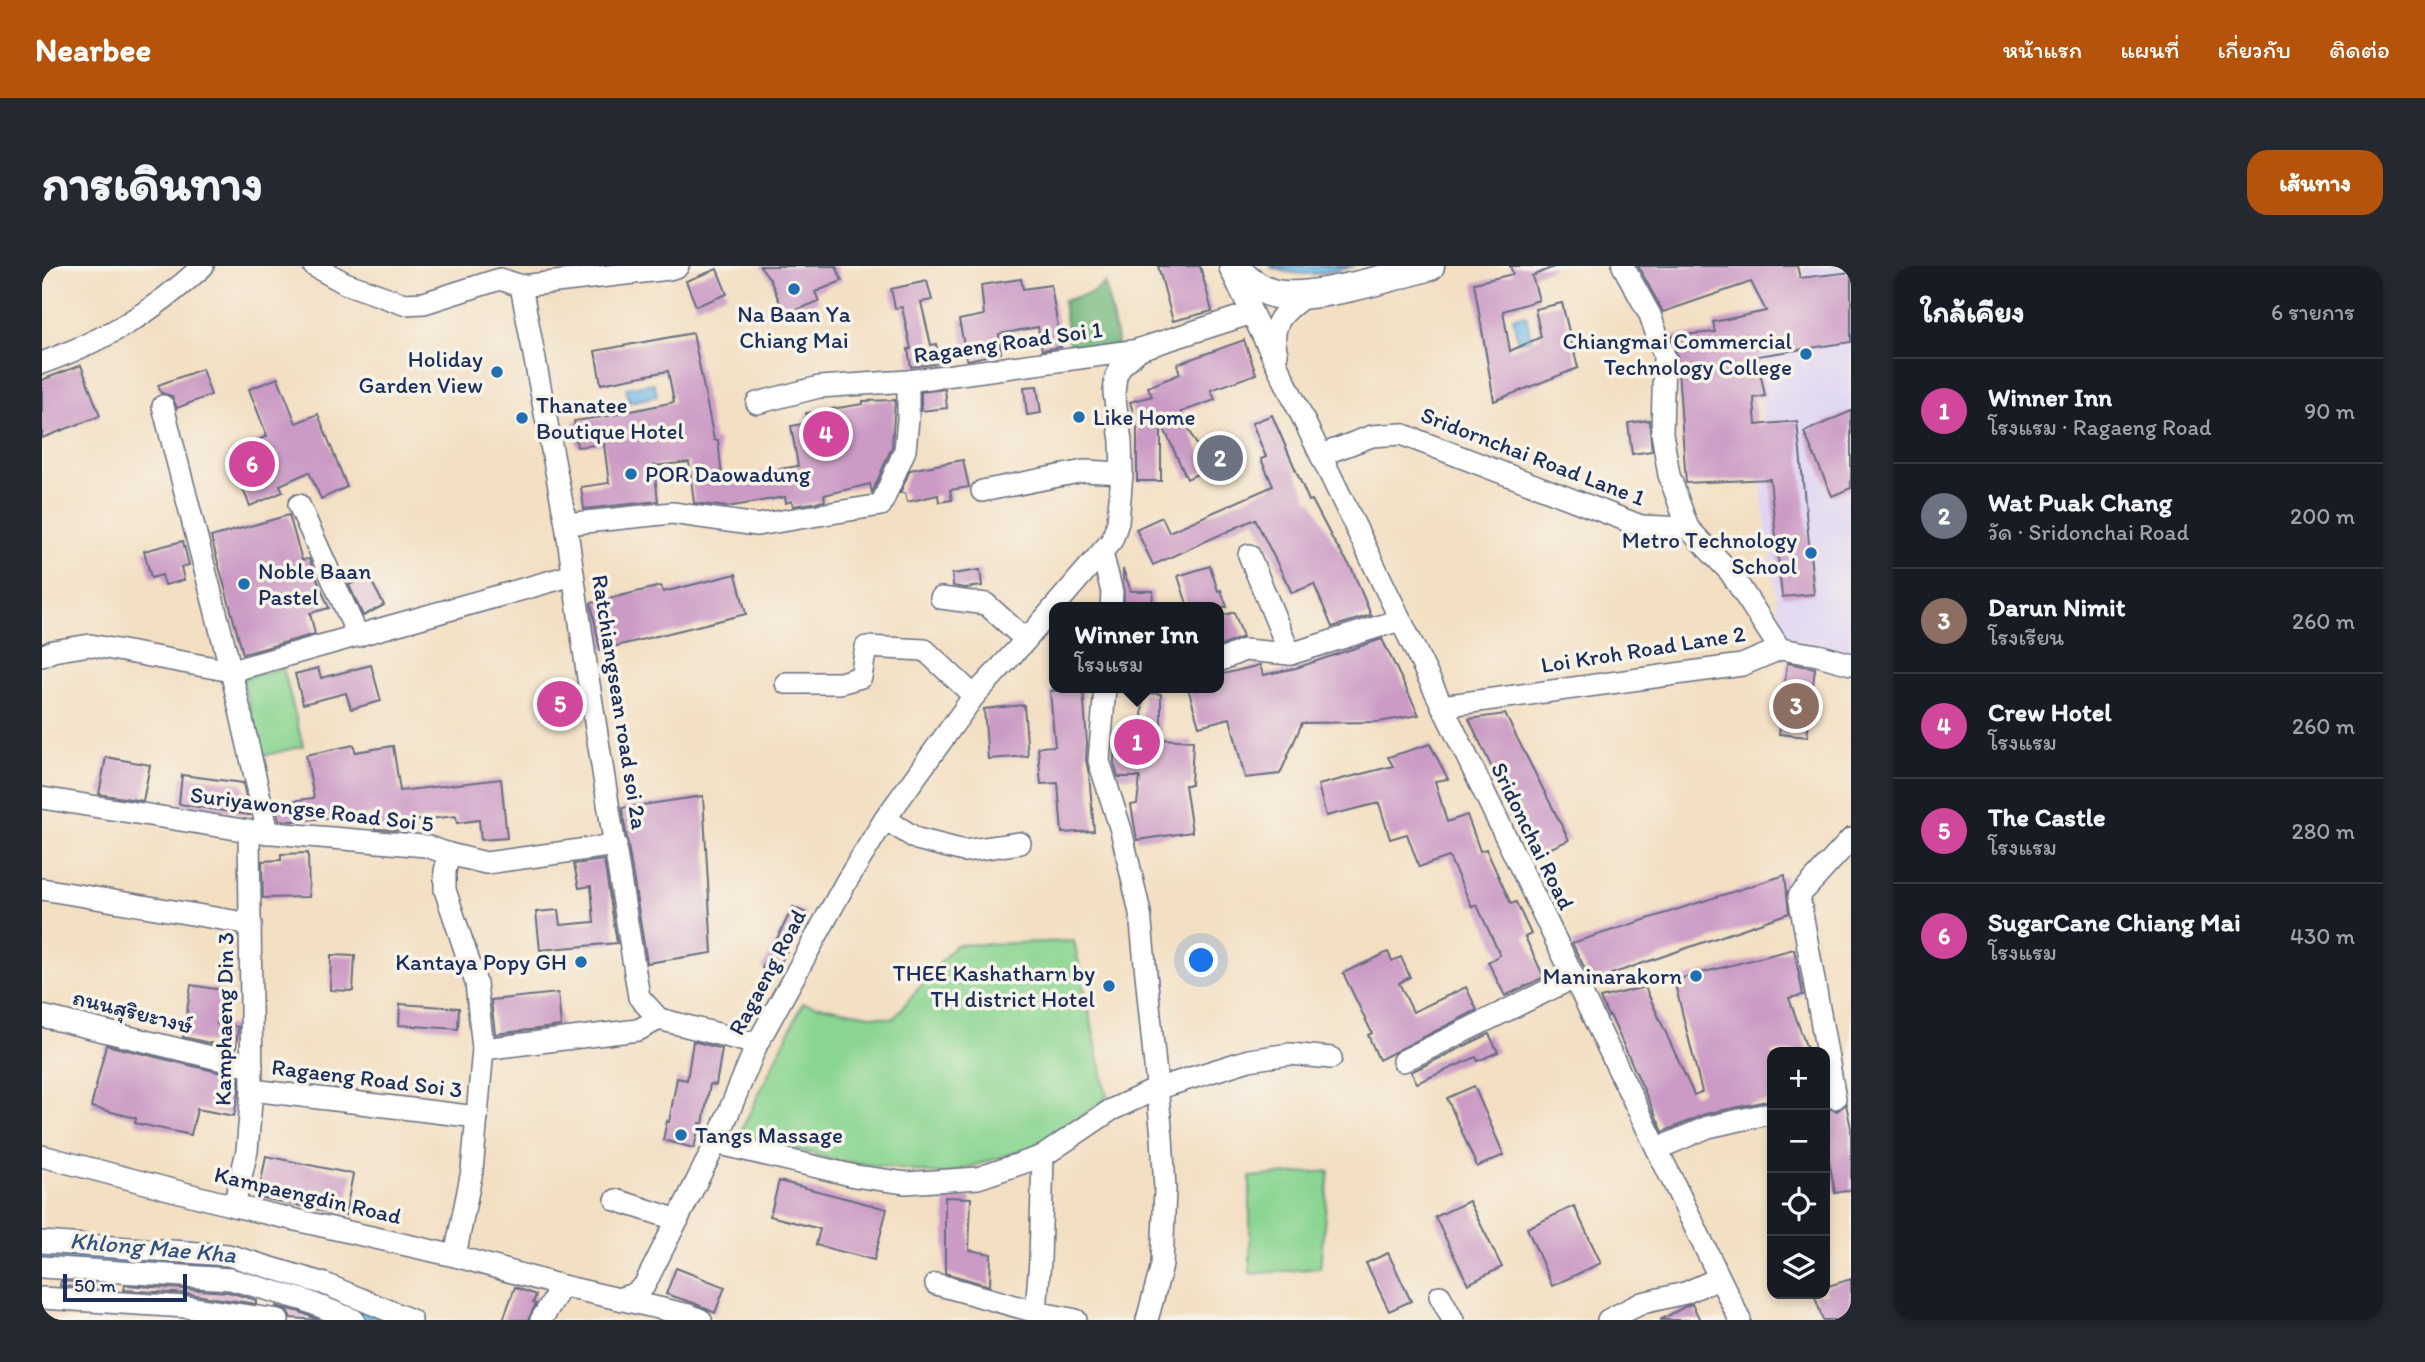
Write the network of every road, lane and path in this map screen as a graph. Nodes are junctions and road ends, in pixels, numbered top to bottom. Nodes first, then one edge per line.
1 (203, 266) edge
2 (314, 266) edge
3 (678, 266) edge
4 (1229, 266) edge
5 (1236, 266) edge
6 (1430, 266) edge
7 (1623, 266) edge
8 (603, 271) edge
9 (521, 286) junction
10 (1310, 293) junction
11 (1252, 313) junction
12 (1140, 349) junction
13 (42, 363) edge
14 (1282, 373) junction
15 (908, 381) junction
16 (757, 404) dead end
17 (163, 406) dead end
18 (1321, 455) junction
19 (1122, 473) junction
20 (982, 491) dead end
21 (299, 505) dead end
22 (566, 524) junction
23 (1688, 528) junction
24 (1102, 553) junction
25 (1249, 555) dead end
26 (573, 575) junction
27 (942, 598) dead end
28 (1059, 602) edge
29 (1111, 602) edge
30 (1049, 614) edge
31 (1400, 620) junction
32 (358, 636) junction
33 (1026, 640) junction
34 (1780, 649) junction
35 (1290, 654) junction
36 (42, 656) edge
37 (1224, 658) edge
38 (1851, 664) edge
39 (232, 671) junction
40 (786, 683) dead end
41 (1105, 693) edge
42 (974, 696) junction
43 (1442, 706) junction
44 (42, 799) edge
45 (885, 819) junction
46 (258, 832) junction
47 (1851, 839) edge
48 (1020, 842) dead end
49 (616, 845) junction
50 (449, 854) junction
51 (42, 889) edge
52 (251, 923) junction
53 (1573, 978) junction
54 (42, 1016) edge
55 (659, 1019) junction
56 (757, 1044) junction
57 (483, 1049) junction
58 (1331, 1059) dead end
59 (1403, 1061) dead end
60 (252, 1067) junction
61 (1159, 1088) junction
62 (252, 1090) junction
63 (1837, 1098) edge
64 (1767, 1114) edge
65 (477, 1117) junction
66 (716, 1143) junction
67 (1657, 1149) junction
68 (42, 1156) edge
69 (1043, 1156) junction
70 (616, 1200) dead end
71 (233, 1206) junction
72 (678, 1220) junction
73 (42, 1242) edge
74 (455, 1256) junction
75 (42, 1267) edge
76 (1719, 1278) junction
77 (936, 1284) dead end
78 (562, 1286) junction
79 (1440, 1296) dead end
80 (42, 1298) edge
81 (621, 1298) junction
82 (1036, 1312) junction
83 (278, 1320) edge
84 (354, 1320) edge
85 (411, 1320) edge
86 (541, 1320) edge
87 (701, 1320) edge
88 (1076, 1320) edge
89 (1147, 1320) edge
90 (1453, 1320) edge
91 (1608, 1320) edge
92 (1740, 1320) edge

1 - 13 street
2 - 9 street
3 - 8 street
4 - 11 street
5 - 10 main road
6 - 10 main road
7 - 23 street
8 - 9 street
9 - 22 street, Ratchiangsean road soi 2a
10 - 14 street
11 - 12 street
11 - 14 street
12 - 15 street, Ragaeng Road Soi 1
12 - 19 street, Ragaeng Road
14 - 18 street, Sridonchai Road
15 - 16 street
15 - 22 street, Ragaeng Road Soi 1
17 - 39 street, Kamphaeng Din 3
18 - 23 street, Sridornchai Road Lane 1
18 - 31 street, Sridonchai Road
19 - 20 street
19 - 24 street, Ragaeng Road
21 - 32 street
22 - 26 street, Ratchiangsean road soi 2a
23 - 34 street
24 - 28 street, Ragaeng Road
24 - 29 street
25 - 35 street
26 - 32 street
26 - 49 street, Ratchiangsean road soi 2a
27 - 33 street
30 - 33 street, Ragaeng Road
31 - 35 street
31 - 43 street, Sridonchai Road
32 - 39 street
33 - 42 street, Ragaeng Road
34 - 38 street, Loi Kroh Road Lane 2
34 - 43 street, Loi Kroh Road Lane 2
35 - 37 street
36 - 39 street
39 - 46 street, Kamphaeng Din 3
40 - 42 street
41 - 61 street
42 - 45 street, Ragaeng Road
43 - 53 street, Sridonchai Road
44 - 46 street, Suriyawongse Road Soi 5
45 - 48 street
45 - 56 street, Ragaeng Road
46 - 50 street, Suriyawongse Road Soi 5
46 - 52 street, Kamphaeng Din 3
47 - 63 street
49 - 50 street, Suriyawongse Road Soi 5
49 - 55 street, Ratchiangsean road soi 2a
50 - 57 street
51 - 52 street
52 - 60 street, Kamphaeng Din 3
53 - 59 street
53 - 67 street, Sridonchai Road
54 - 60 street, ถนนสุริยะางษ์
55 - 56 street
55 - 57 street
56 - 66 street, Ragaeng Road
57 - 65 street
58 - 61 street
60 - 62 street, Kamphaeng Din 3
61 - 69 street
61 - 89 street
62 - 65 street, Ragaeng Road Soi 3
62 - 71 street, Kamphaeng Din 3
64 - 67 street
65 - 74 street
66 - 69 street
66 - 72 street, Ragaeng Road
67 - 76 street, Sridonchai Road
68 - 71 street, Kampaengdin Road
69 - 82 street
70 - 72 street
71 - 74 street, Kampaengdin Road
72 - 81 street, Ragaeng Road
73 - 85 street
74 - 78 street, Kampaengdin Road
75 - 84 street
76 - 91 street
76 - 92 street, Sridonchai Road
77 - 82 street
78 - 81 street
78 - 86 street
79 - 90 street
80 - 83 street
81 - 87 street
82 - 88 street

